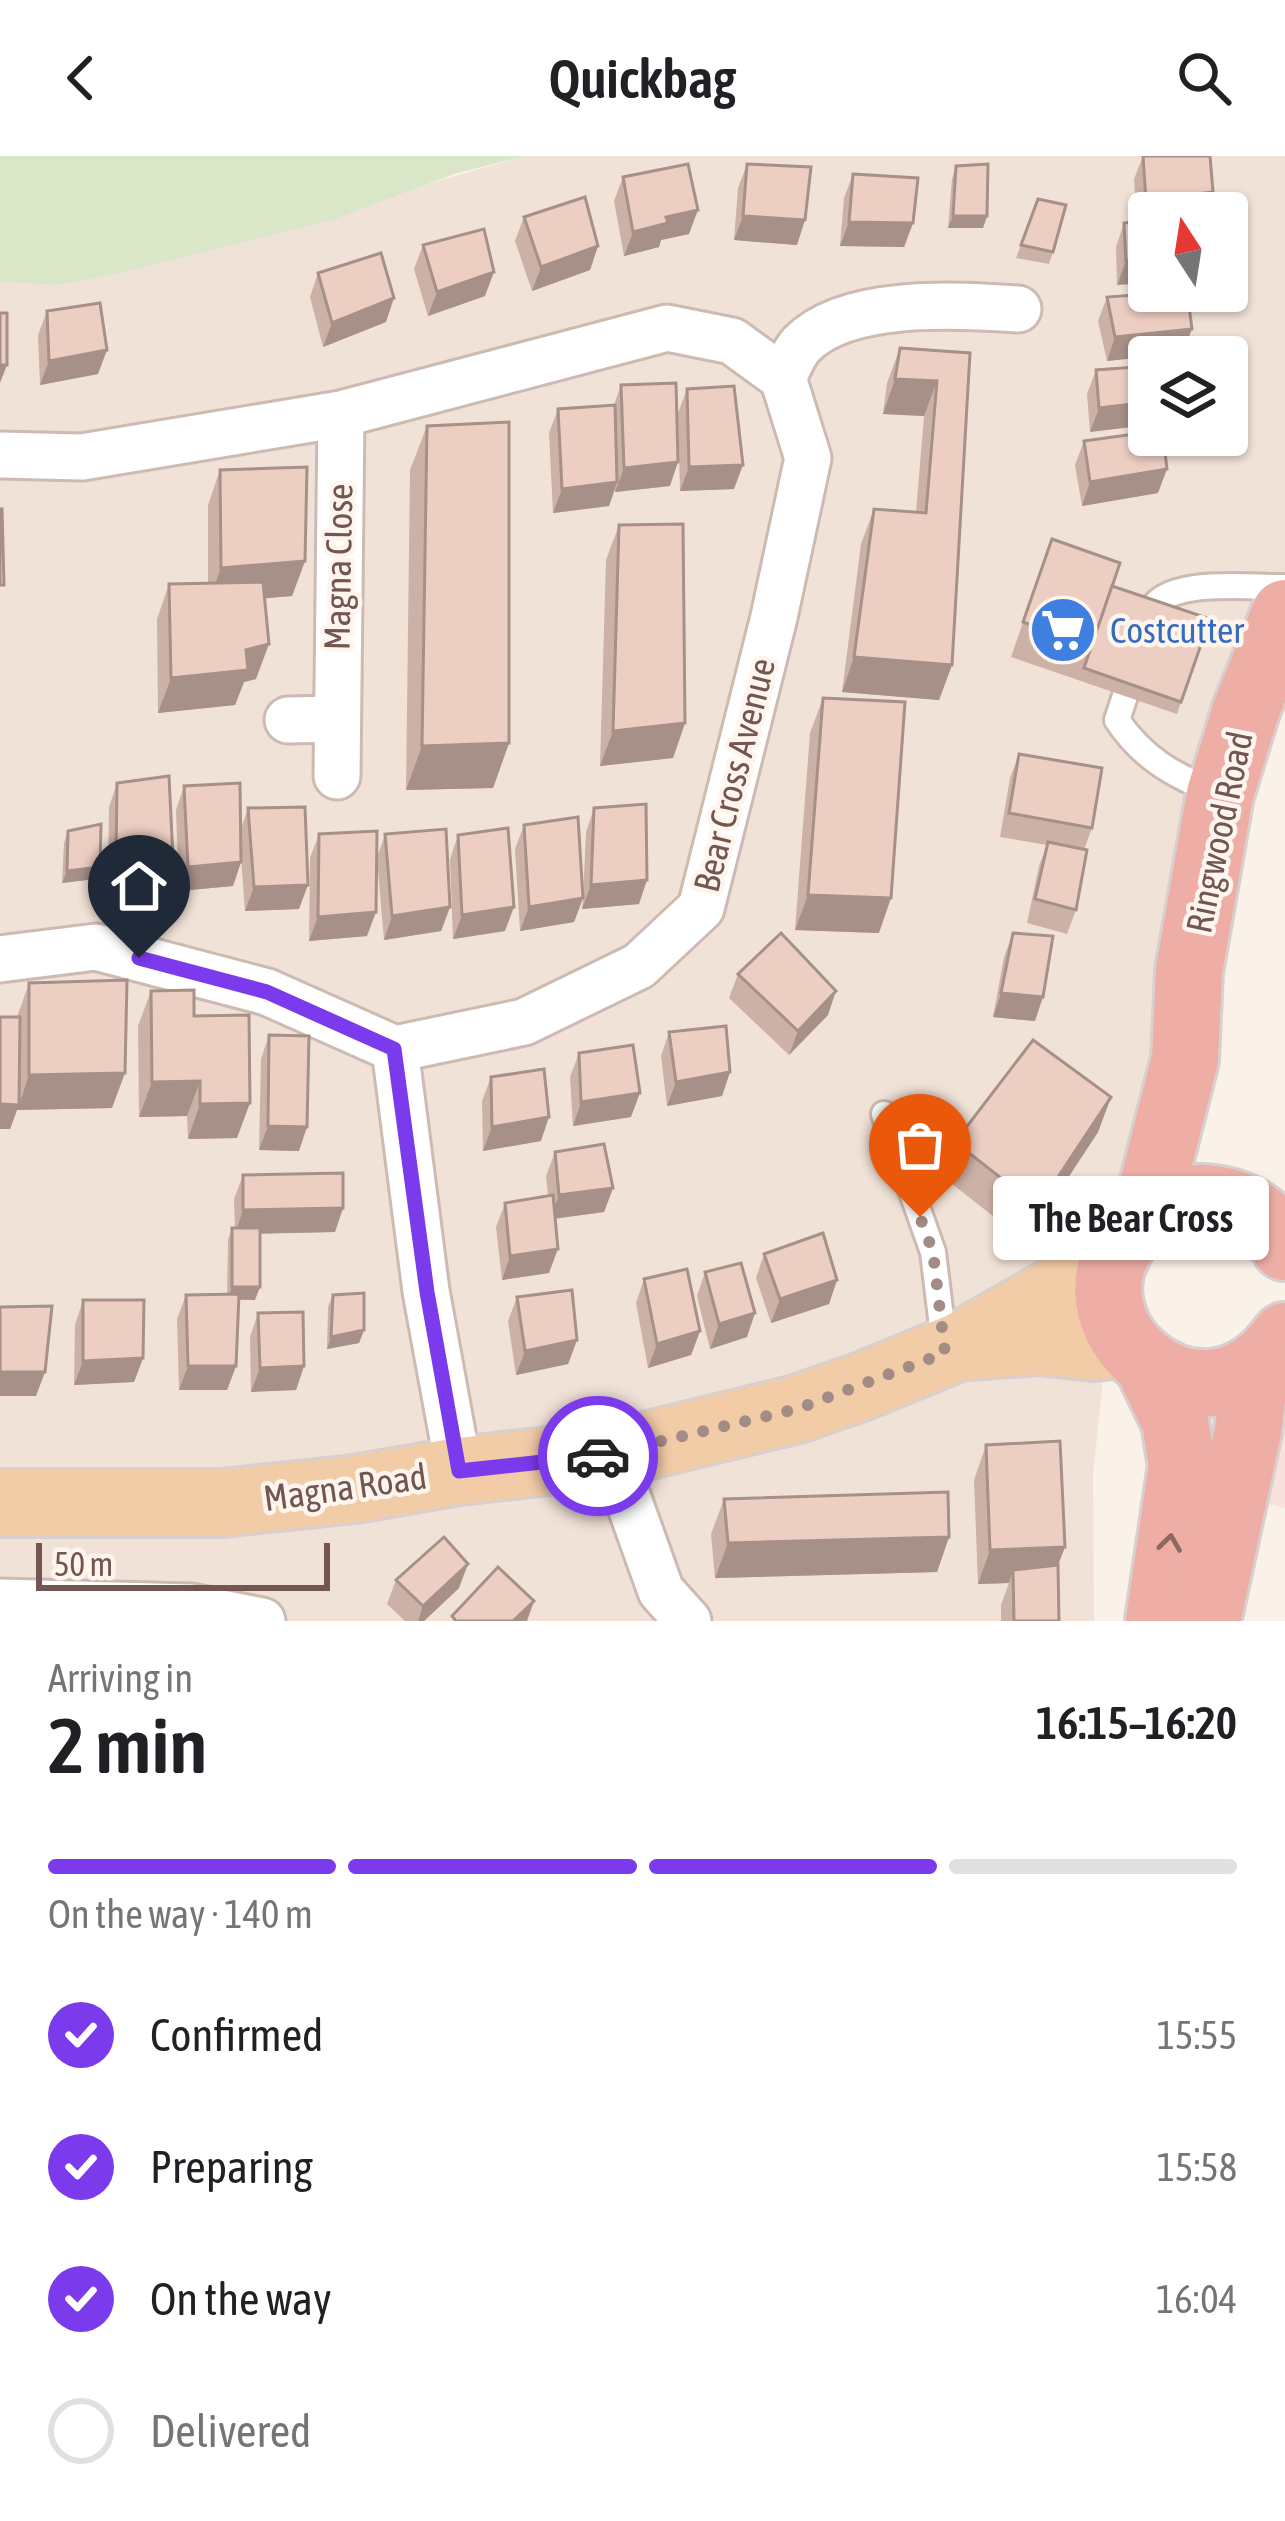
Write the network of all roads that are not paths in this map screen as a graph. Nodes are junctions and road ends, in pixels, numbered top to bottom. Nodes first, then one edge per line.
1 (1018, 309) dead end
2 (782, 379) junction
3 (341, 415) junction
4 (0, 455) edge
5 (1285, 587) edge
6 (1150, 613) edge
7 (1285, 613) edge
8 (1125, 696) edge
9 (335, 718) junction
10 (288, 720) dead end
11 (337, 776) dead end
12 (1220, 794) junction
13 (0, 959) edge
14 (394, 1049) junction
15 (1185, 1059) junction
16 (884, 1114) dead end
17 (1258, 1217) edge
18 (1131, 1237) junction
19 (953, 1350) junction
20 (1270, 1352) edge
21 (1138, 1356) junction
22 (612, 1454) junction
23 (459, 1471) junction
24 (0, 1504) edge
25 (0, 1602) edge
26 (93, 1612) edge
27 (262, 1621) edge
28 (688, 1621) edge
29 (1159, 1621) edge
30 (1207, 1621) edge

1 - 2 street
2 - 3 street
2 - 14 street, Bear Cross Avenue
3 - 4 street
3 - 9 street, Magna Close
5 - 6 lane
7 - 12 highway, Ringwood Road
8 - 12 lane
9 - 10 street
9 - 11 street, Magna Close
12 - 15 highway, Ringwood Road
13 - 14 street
14 - 23 street
15 - 17 highway, Ringwood Road
15 - 18 highway, Ringwood Road
16 - 19 lane
17 - 18 highway
18 - 19 main road, Magna Road
18 - 21 highway, Ringwood Road
19 - 21 main road, Magna Road
19 - 22 main road, Magna Road
20 - 21 highway
20 - 30 highway
29 -> 21 highway
22 - 23 main road, Magna Road
22 - 28 street
23 - 24 main road, Magna Road
25 - 26 street
26 - 27 street

